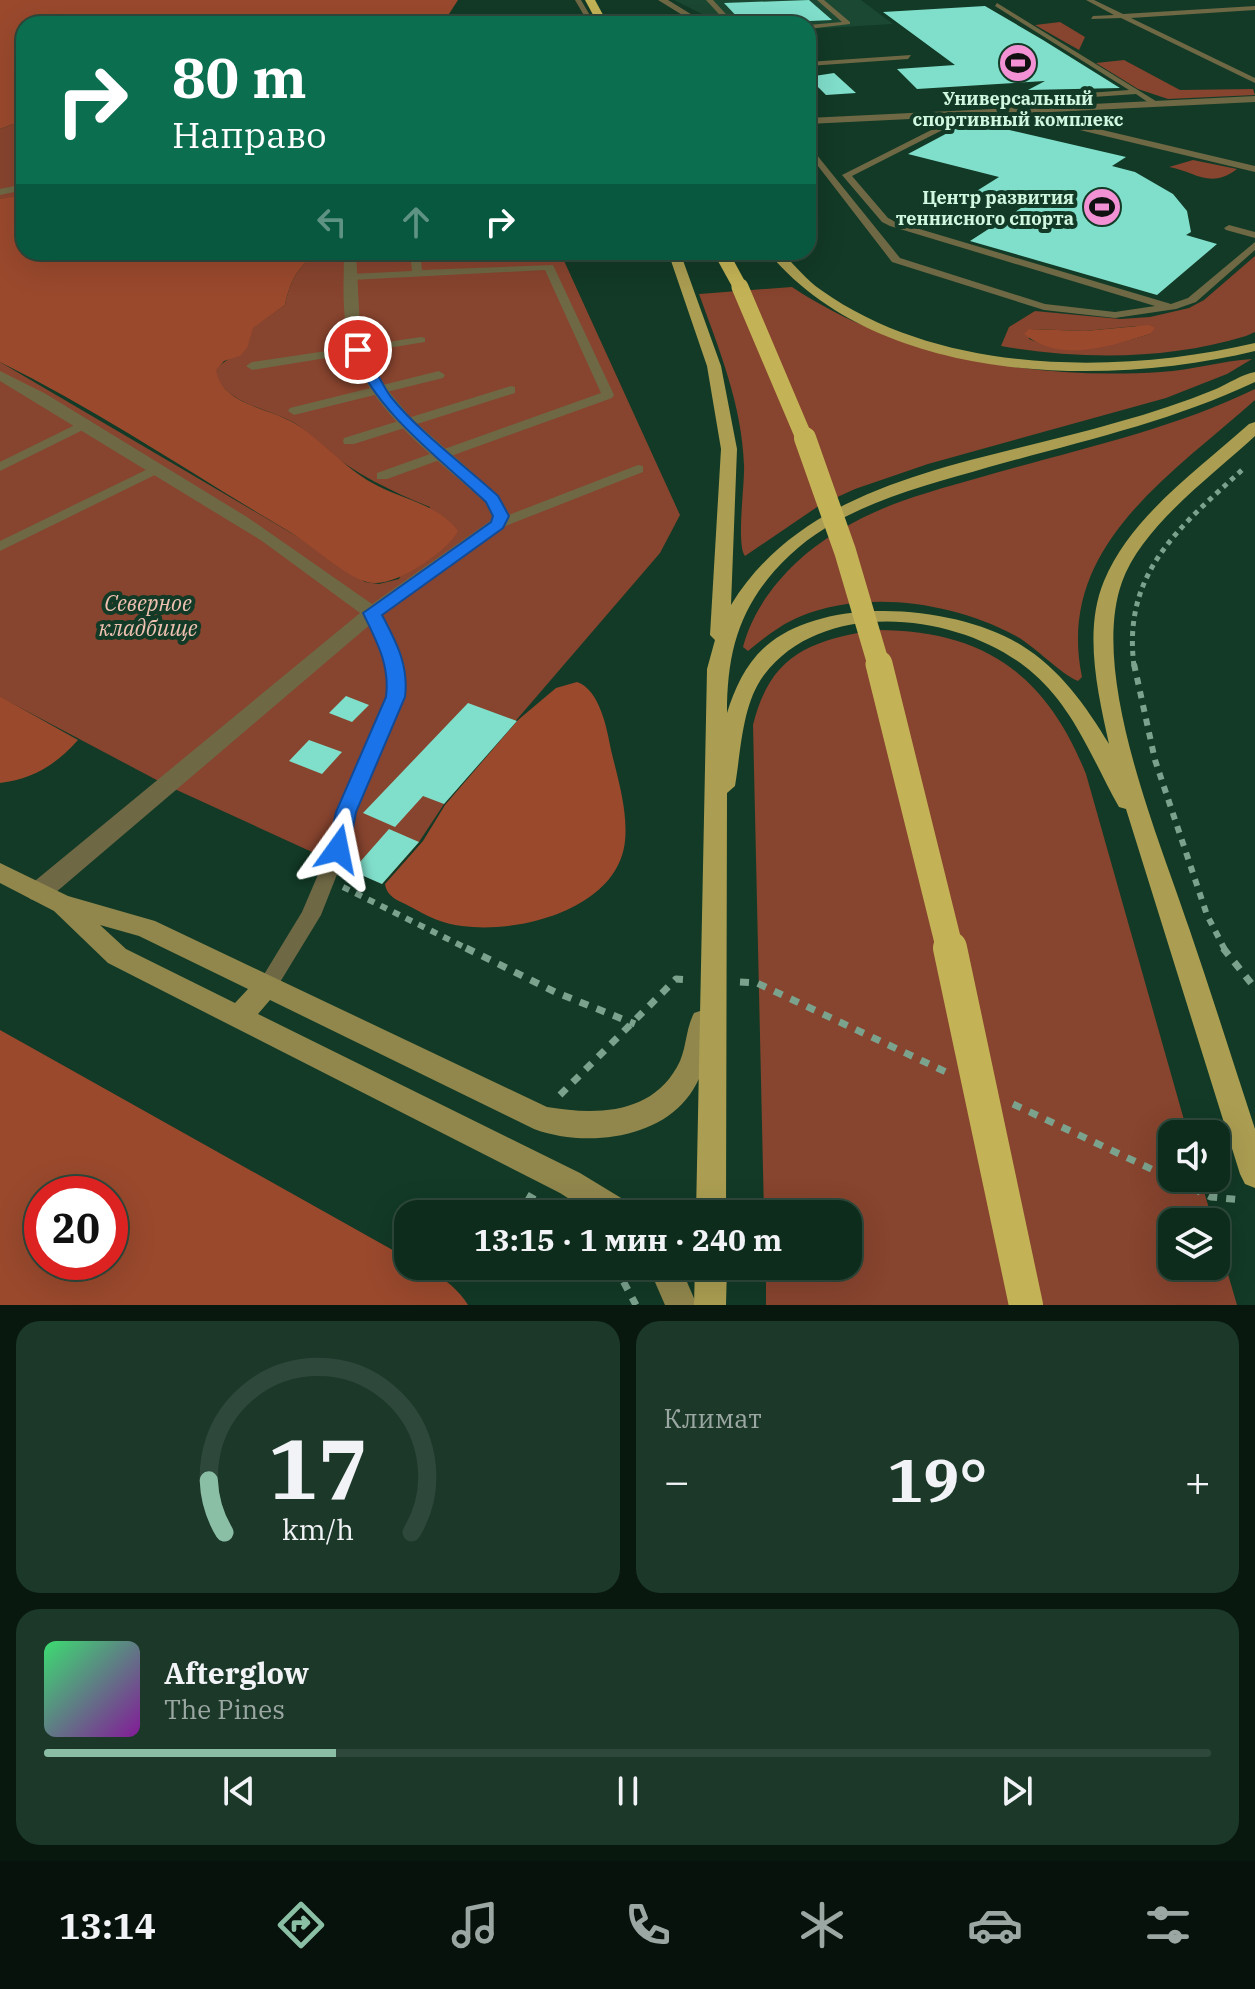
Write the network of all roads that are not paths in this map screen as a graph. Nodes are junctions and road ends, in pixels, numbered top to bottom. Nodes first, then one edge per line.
1 (578, 0) edge
2 (662, 0) edge
3 (709, 0) edge
4 (820, 0) edge
5 (1089, 0) edge
6 (997, 5) dead end
7 (1179, 6) dead end
8 (1255, 8) edge
9 (1191, 12) junction
10 (593, 16) edge
11 (689, 16) edge
12 (724, 16) edge
13 (1119, 16) junction
14 (1093, 18) dead end
15 (1208, 20) dead end
16 (816, 26) edge
17 (908, 57) dead end
18 (816, 63) edge
19 (1255, 81) edge
20 (1136, 92) junction
21 (1255, 99) edge
22 (1155, 103) junction
23 (1008, 110) junction
24 (969, 113) junction
25 (921, 115) junction
26 (816, 121) edge
27 (943, 125) junction
28 (816, 157) edge
29 (1255, 169) edge
30 (1229, 228) dead end
31 (1255, 235) edge
32 (1255, 245) edge
33 (350, 260) edge
34 (416, 260) edge
35 (677, 260) edge
36 (725, 260) edge
37 (782, 260) edge
38 (417, 273) junction
39 (351, 277) junction
40 (1119, 291) junction
41 (1172, 307) junction
42 (1115, 315) junction
43 (421, 340) dead end
44 (1255, 347) edge
45 (358, 350) junction
46 (252, 366) dead end
47 (0, 375) edge
48 (439, 375) dead end
49 (1255, 376) edge
50 (377, 390) junction
51 (511, 390) dead end
52 (294, 411) dead end
53 (406, 422) junction
54 (87, 423) junction
55 (1255, 427) edge
56 (349, 441) dead end
57 (444, 455) junction
58 (0, 467) edge
59 (156, 469) junction
60 (638, 469) dead end
61 (382, 476) dead end
62 (498, 524) junction
63 (0, 547) edge
64 (372, 613) junction
65 (717, 669) junction
66 (714, 841) junction
67 (1155, 857) junction
68 (0, 872) edge
69 (50, 898) junction
70 (710, 981) junction
71 (267, 986) junction
72 (239, 1017) junction
73 (1255, 1174) edge
74 (597, 1200) edge
75 (711, 1200) edge
76 (670, 1280) edge
77 (711, 1280) edge
78 (681, 1305) edge
79 (710, 1305) edge
80 (1026, 1305) edge

1 - 10 lane
2 - 11 street
3 - 12 lane
4 - 16 lane
5 - 13 lane
6 - 20 lane
7 - 9 lane
8 - 9 lane
9 - 13 lane
9 - 15 lane
13 - 14 lane
13 - 19 lane
17 - 18 lane
20 - 22 lane
20 - 23 lane
21 - 22 street
22 - 23 street
23 - 24 street
23 - 29 lane
24 - 25 street
24 - 27 lane
25 - 26 street
25 - 27 lane
27 - 40 lane
28 - 42 lane
30 - 31 lane
32 - 41 lane
33 - 39 street
34 - 38 lane
35 - 65 main road
36 - 80 highway, bridge
37 - 44 main road
38 - 39 lane
38 - 57 lane
39 - 45 street
40 - 41 lane
40 - 42 lane
41 - 42 lane
43 - 45 lane
45 - 46 lane
45 - 50 street
47 - 54 street
48 - 50 lane
49 - 65 main road
50 - 52 lane
50 - 53 street
51 - 53 lane
53 - 56 lane
53 - 57 street
54 - 58 lane
54 - 59 street
55 - 67 main road
57 - 61 lane
57 - 62 street
59 - 63 lane
59 - 64 street
60 - 62 lane
62 - 64 street
64 - 69 street
64 - 71 lane
65 - 66 main road
66 - 67 main road
66 - 70 main road
67 - 73 main road
68 - 69 main road
69 - 71 main road
69 - 72 main road
70 - 71 main road
70 - 75 main road
71 - 72 main road
72 - 74 main road
76 - 78 main road
77 - 79 main road

